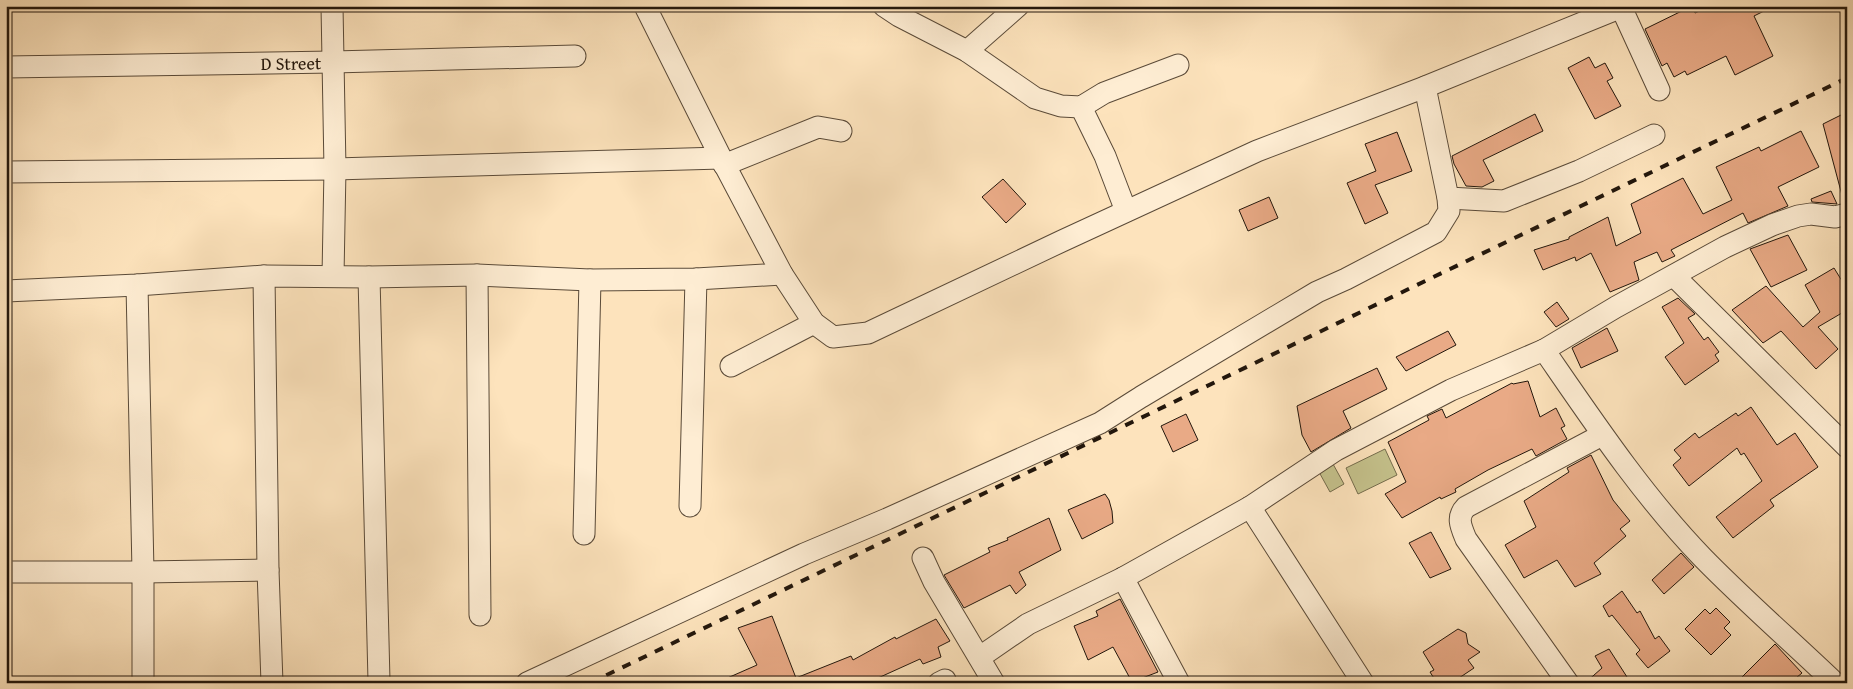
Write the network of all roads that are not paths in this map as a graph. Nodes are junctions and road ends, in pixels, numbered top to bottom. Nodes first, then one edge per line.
1 (332, 6) edge
2 (644, 6) edge
3 (884, 6) edge
4 (1018, 6) edge
5 (1623, 7) edge
6 (967, 51) junction
7 (575, 56) dead end
8 (333, 62) junction
9 (1178, 65) dead end
10 (6, 67) edge
11 (1425, 87) junction
12 (1658, 90) dead end
13 (1081, 107) junction
14 (841, 131) dead end
15 (1654, 135) dead end
16 (722, 162) junction
17 (335, 169) junction
18 (6, 172) edge
19 (1448, 198) junction
20 (1126, 211) junction
21 (1847, 214) edge
22 (477, 274) junction
23 (782, 274) junction
24 (264, 276) junction
25 (332, 276) junction
26 (1674, 276) junction
27 (369, 277) junction
28 (696, 279) junction
29 (590, 280) junction
30 (136, 285) junction
31 (6, 291) edge
32 (814, 323) junction
33 (1544, 350) junction
34 (731, 366) dead end
35 (1602, 435) junction
36 (1847, 447) edge
37 (690, 506) dead end
38 (1250, 507) junction
39 (584, 534) dead end
40 (923, 558) dead end
41 (268, 570) junction
42 (6, 572) edge
43 (143, 572) junction
44 (1123, 578) junction
45 (480, 615) dead end
46 (980, 657) junction
47 (379, 681) dead end
48 (143, 683) edge
49 (272, 683) edge
50 (528, 683) edge
51 (994, 683) edge
52 (1179, 683) edge
53 (1363, 683) edge
54 (1568, 683) edge
55 (1835, 683) edge

1 - 8 street
2 - 16 street
3 - 6 street
4 - 6 street
5 - 11 street
5 - 12 street
6 - 13 street
7 - 8 street, D Street
8 - 10 street, D Street
8 - 17 street
9 - 13 street
11 - 19 street
11 - 20 street
13 - 20 street
14 - 16 street
15 - 19 street
16 - 17 street
16 - 23 street
17 - 18 street
17 - 25 street
19 - 50 street
20 - 32 street
21 - 26 street
22 - 27 street
22 - 29 street
22 - 45 street
23 - 28 street
23 - 32 street
24 - 25 street
24 - 30 street
24 - 41 street
25 - 27 street
26 - 33 street
26 - 36 street
27 - 47 street
28 - 29 street
28 - 37 street
29 - 39 street
30 - 31 street
30 - 43 street
32 - 34 street
33 - 35 street
33 - 38 street
35 - 54 street
35 - 55 street
38 - 44 street
38 - 53 street
40 - 46 street
41 - 43 street
41 - 49 street
42 - 43 street
43 - 48 street
44 - 46 street
44 - 52 street
46 - 51 street

